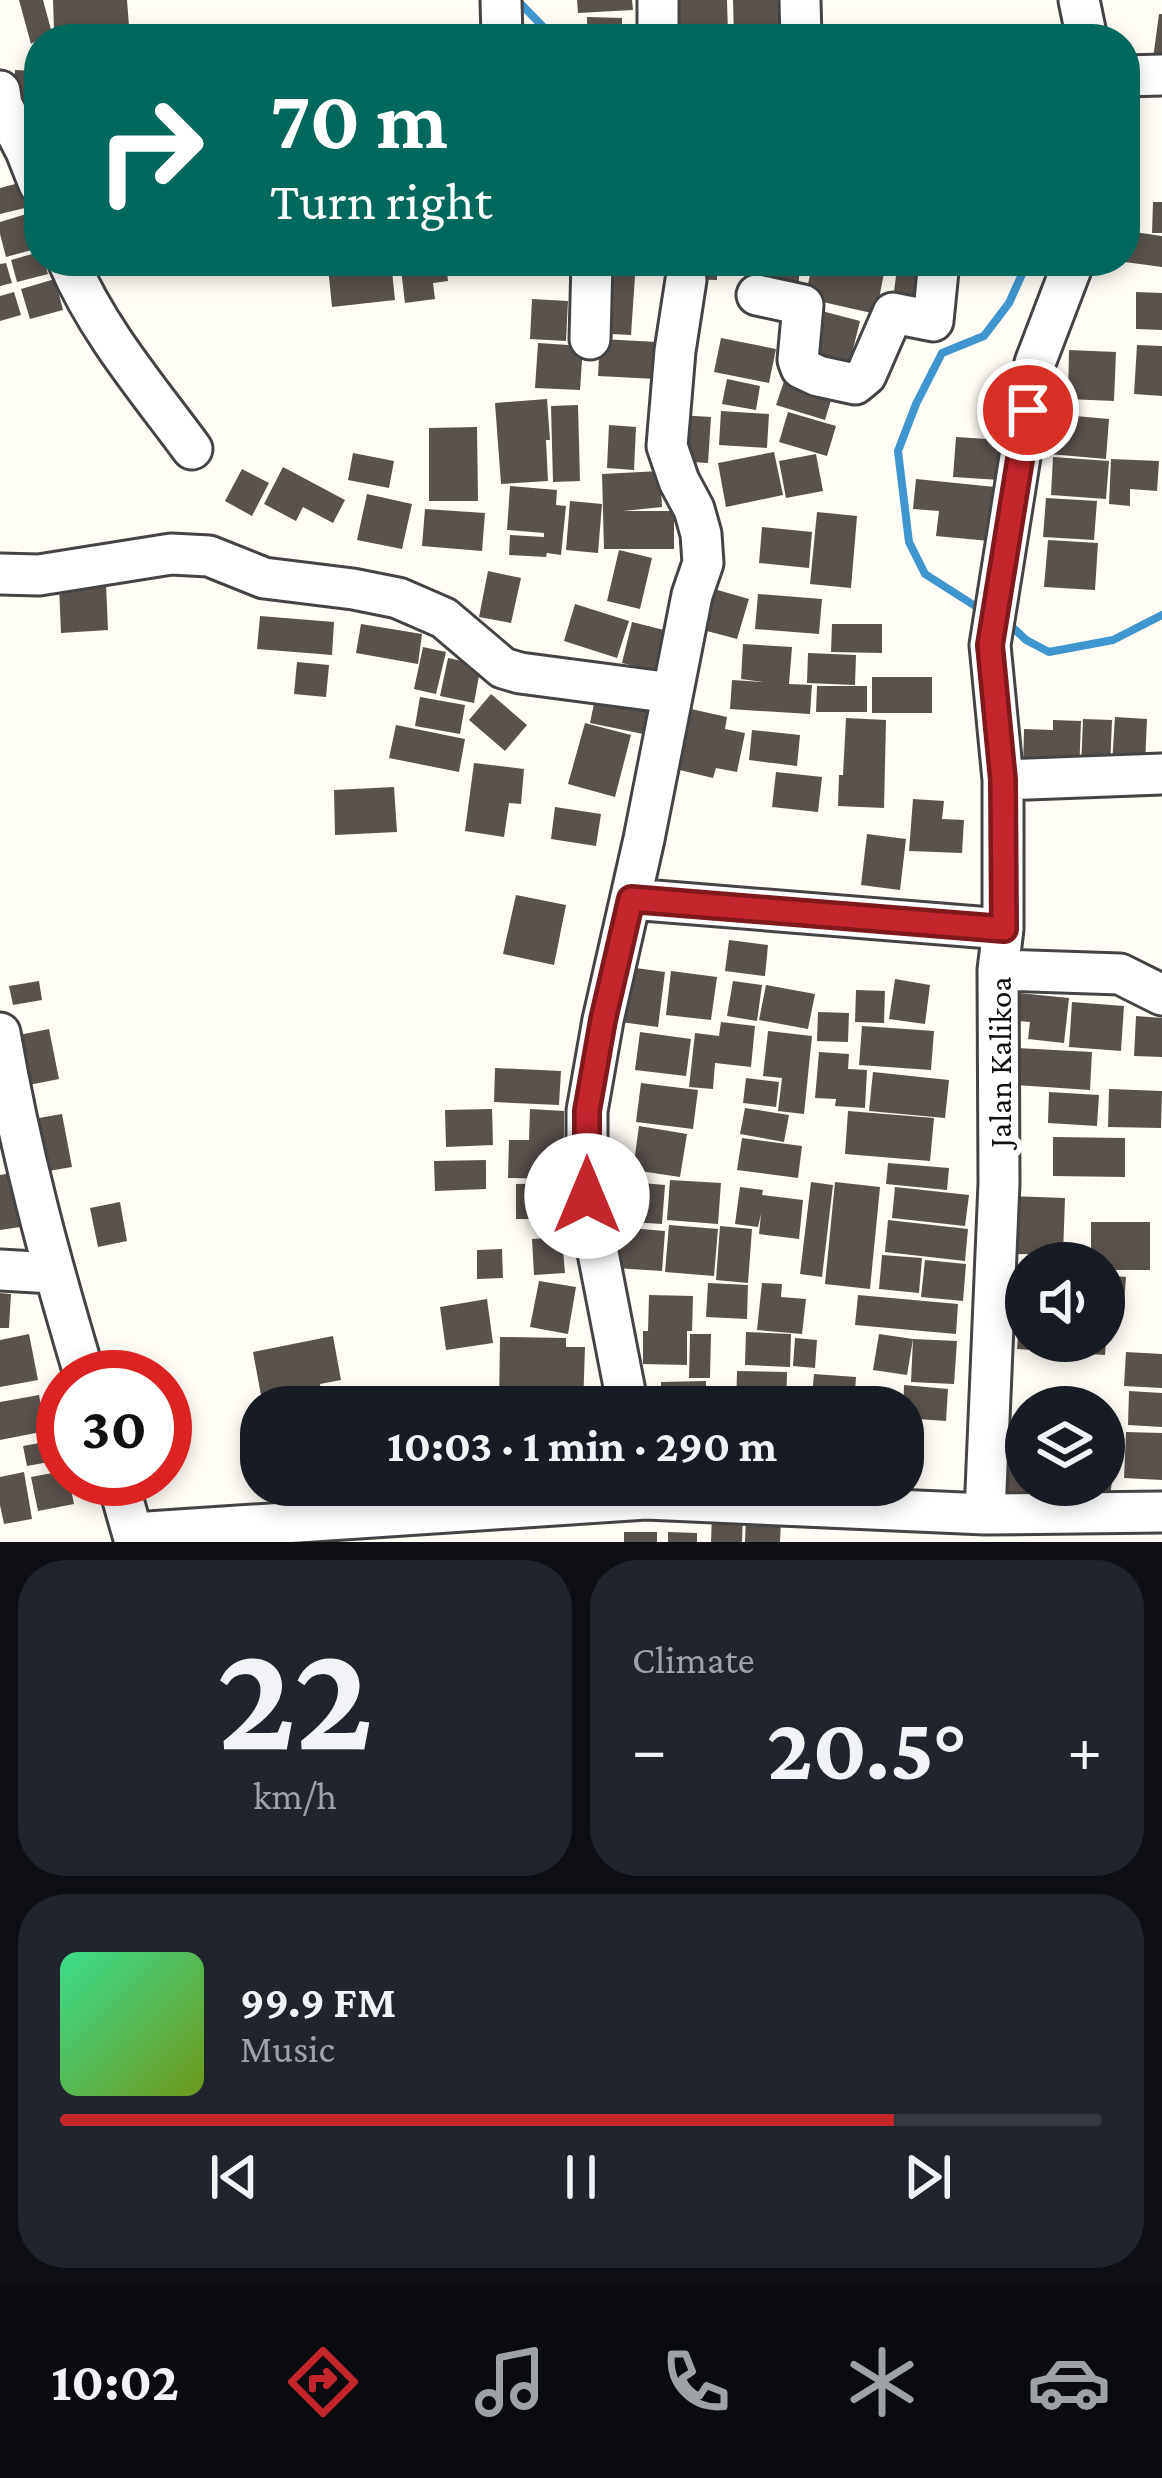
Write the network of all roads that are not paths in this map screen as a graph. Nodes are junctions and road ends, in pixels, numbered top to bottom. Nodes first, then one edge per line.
1 (0, 92) edge
2 (24, 147) edge
3 (74, 276) edge
4 (592, 276) edge
5 (938, 276) edge
6 (1068, 276) edge
7 (686, 280) dead end
8 (757, 295) dead end
9 (590, 339) dead end
10 (192, 449) dead end
11 (0, 574) edge
12 (672, 692) junction
13 (1162, 774) edge
14 (1003, 780) junction
15 (631, 899) junction
16 (1004, 929) junction
17 (998, 970) junction
18 (1162, 995) edge
19 (0, 1033) edge
20 (0, 1270) edge
21 (53, 1273) junction
22 (77, 1350) edge
23 (624, 1386) edge
24 (125, 1506) edge
25 (520, 1506) edge
26 (861, 1506) edge
27 (1162, 1512) edge
28 (985, 1514) junction
29 (1111, 1527) edge
30 (134, 1537) edge

1 - 2 street
3 - 10 street
4 - 9 street
5 - 8 street
6 - 14 street, Jalan Kalikoa
7 - 12 street
11 - 12 street
12 - 15 street
13 - 14 street
14 - 16 street, Jalan Kalikoa
15 - 16 street
15 - 23 street
16 - 17 street, Jalan Kalikoa
17 - 18 street
17 - 28 street, Jalan Kalikoa
19 - 21 street
20 - 21 street
21 - 22 street
24 - 30 street
25 - 30 street
26 - 28 street
27 - 29 street
28 - 29 street

